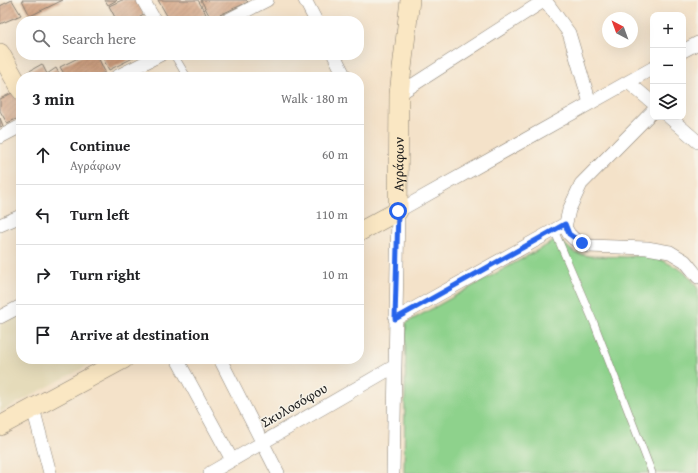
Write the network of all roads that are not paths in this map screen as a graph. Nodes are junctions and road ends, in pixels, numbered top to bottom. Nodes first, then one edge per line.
1 (143, 0) edge
2 (267, 0) edge
3 (304, 0) edge
4 (410, 0) edge
5 (542, 1) edge
6 (152, 16) edge
7 (236, 16) edge
8 (313, 16) edge
9 (698, 43) edge
10 (686, 49) edge
11 (0, 53) edge
12 (150, 60) edge
13 (177, 60) edge
14 (336, 60) edge
15 (650, 70) edge
16 (126, 72) edge
17 (184, 72) edge
18 (342, 72) edge
19 (16, 81) edge
20 (628, 82) junction
21 (399, 94) junction
22 (650, 101) edge
23 (590, 103) junction
24 (650, 114) edge
25 (672, 120) edge
26 (16, 128) edge
27 (0, 136) edge
28 (698, 142) edge
29 (398, 211) junction
30 (16, 218) edge
31 (0, 225) edge
32 (559, 227) junction
33 (364, 229) edge
34 (698, 277) edge
35 (16, 309) edge
36 (0, 317) edge
37 (395, 319) junction
38 (115, 364) edge
39 (180, 364) edge
40 (222, 364) edge
41 (395, 366) junction
42 (33, 408) junction
43 (0, 426) edge
44 (262, 443) junction
45 (232, 460) junction
46 (50, 473) edge
47 (210, 473) edge
48 (278, 473) edge
49 (393, 473) edge
50 (652, 473) edge

1 - 6 street
2 - 7 street
3 - 8 street
4 - 21 street, Αγράφων
5 - 21 street
5 - 23 street
9 - 10 street
11 - 19 street
12 - 16 street
13 - 17 lane
14 - 18 street
15 - 20 street
20 - 22 street
20 - 23 street
21 - 29 street, Αγράφων
23 - 29 street
24 - 32 street
25 - 28 street
26 - 27 street
29 - 33 street
29 - 37 street, Αγράφων
30 - 31 street
32 - 34 street
32 - 37 street
32 - 50 lane
35 - 36 street
37 - 41 street, Αγράφων
38 - 42 street
39 - 45 street
40 - 44 street
41 - 44 street, Σκυλοσόφου
41 - 49 street, Αγράφων
42 - 43 street
42 - 46 street
44 - 45 street, Σκυλοσόφου
44 - 48 street
45 - 47 street, Σκυλοσόφου

